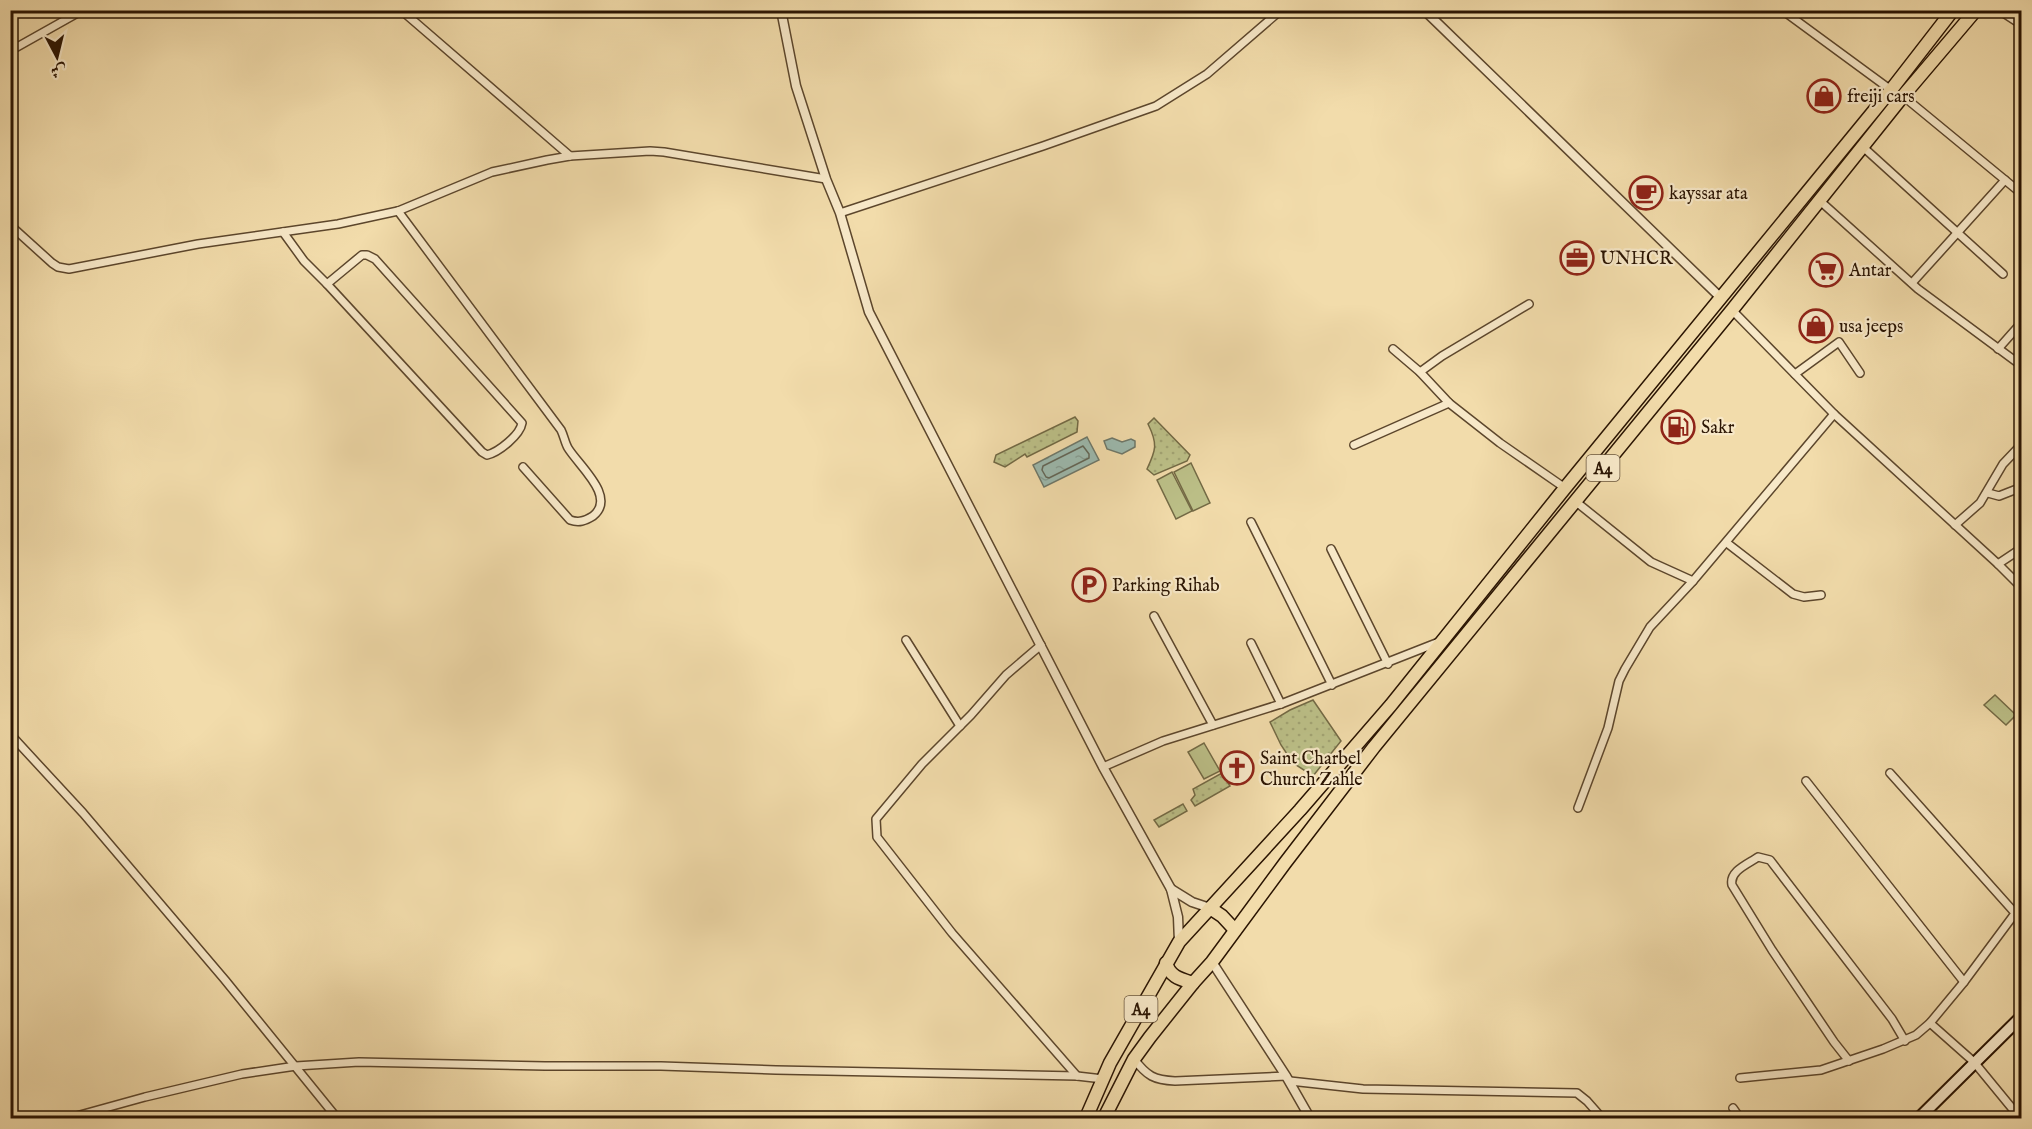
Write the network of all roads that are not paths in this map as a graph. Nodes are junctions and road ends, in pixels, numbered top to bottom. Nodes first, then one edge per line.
1 (83, 10) edge
2 (401, 10) edge
3 (781, 10) edge
4 (1281, 10) edge
5 (1424, 10) edge
6 (1782, 10) edge
7 (1953, 10) edge
8 (1976, 10) edge
9 (1999, 10) edge
10 (72, 13) edge
11 (2022, 25) edge
12 (10, 51) edge
13 (1891, 90) junction
14 (1903, 96) junction
15 (1863, 147) junction
16 (570, 156) junction
17 (826, 179) junction
18 (2004, 180) junction
19 (2022, 194) edge
20 (1819, 200) junction
21 (398, 211) junction
22 (840, 213) junction
23 (10, 225) edge
24 (283, 232) junction
25 (1958, 232) junction
26 (2003, 274) dead end
27 (1912, 283) junction
28 (327, 284) junction
29 (1721, 298) junction
30 (1529, 304) dead end
31 (1732, 310) junction
32 (2022, 322) edge
33 (1393, 349) dead end
34 (1998, 349) junction
35 (2022, 366) edge
36 (1420, 372) junction
37 (1860, 373) dead end
38 (1795, 374) junction
39 (1449, 403) junction
40 (1834, 414) junction
41 (1354, 444) dead end
42 (2022, 444) edge
43 (523, 467) dead end
44 (2022, 487) edge
45 (1565, 488) junction
46 (1988, 493) junction
47 (1575, 501) junction
48 (1251, 522) dead end
49 (1955, 525) junction
50 (1727, 543) junction
51 (2022, 548) edge
52 (1331, 549) dead end
53 (1998, 564) junction
54 (1693, 582) junction
55 (2022, 588) edge
56 (1821, 595) dead end
57 (1154, 616) dead end
58 (906, 640) dead end
59 (1441, 641) junction
60 (1251, 643) dead end
61 (1041, 645) junction
62 (1388, 664) junction
63 (1332, 685) junction
64 (1281, 704) junction
65 (1213, 725) junction
66 (960, 726) junction
67 (10, 735) edge
68 (1103, 767) junction
69 (1890, 773) dead end
70 (1806, 781) dead end
71 (1578, 808) dead end
72 (1171, 889) junction
73 (2022, 904) edge
74 (1210, 908) junction
75 (2015, 913) junction
76 (2022, 924) edge
77 (1235, 930) junction
78 (1179, 942) junction
79 (1212, 962) junction
80 (1166, 963) junction
81 (1964, 982) junction
82 (1193, 983) junction
83 (2022, 1016) edge
84 (1930, 1023) junction
85 (1905, 1041) junction
86 (1134, 1059) junction
87 (1849, 1061) junction
88 (1974, 1062) junction
89 (296, 1066) junction
90 (1077, 1076) junction
91 (1288, 1078) junction
92 (1740, 1078) dead end
93 (1103, 1079) junction
94 (1733, 1108) dead end
95 (2016, 1117) edge
96 (69, 1119) edge
97 (336, 1119) edge
98 (1086, 1119) edge
99 (1104, 1119) edge
100 (1310, 1119) edge
101 (1602, 1119) edge
102 (1740, 1119) edge
103 (1919, 1119) edge

1 - 10 street
2 - 16 street
3 - 17 street
4 - 22 street
5 - 29 street
6 - 13 street
7 - 13 highway, A4
8 - 14 highway, A4
9 - 11 street
10 - 12 street
13 - 29 highway, A4
14 - 15 highway, A4
14 - 18 street
15 - 20 highway, A4
15 - 25 street
16 - 17 street
16 - 21 street
17 - 22 street
18 - 19 street
18 - 25 street
20 - 27 street
20 - 31 highway, A4
21 - 24 street
21 - 43 street
22 - 61 street
23 - 24 street
24 - 28 street
25 - 26 street
25 - 27 street
27 - 34 street
28 - 28 street
29 - 45 highway, A4
30 - 36 street
31 - 38 street
31 - 47 highway, A4
32 - 34 street
33 - 36 street
34 - 35 street
36 - 39 street
37 - 38 street
38 - 40 street
39 - 41 street
39 - 45 street
40 - 49 street
40 - 50 street
42 - 46 street
44 - 46 street
45 - 59 highway, A4
46 - 49 street
47 - 54 street
47 - 77 highway, A4
48 - 63 street
49 - 53 street
50 - 54 street
50 - 56 street
51 - 53 street
52 - 62 street
53 - 55 street
54 - 71 street
57 - 65 street
58 - 66 street
59 - 62 street
59 - 74 highway, A4
60 - 64 street
61 - 66 street
61 - 68 street
62 - 63 street
63 - 64 street
64 - 65 street
65 - 68 street
66 - 90 street
67 - 89 street
68 - 72 street
69 - 75 street
70 - 81 street
72 - 74 street
72 - 78 street
73 - 75 street
74 - 77 highway
74 - 78 highway, A4
75 - 76 street
75 - 81 street
77 - 79 highway, A4
78 - 80 highway, A4
79 - 82 highway, A4
79 - 91 street
80 - 82 highway
80 - 93 highway, A4
81 - 84 street
82 - 86 highway, A4
83 - 88 main road
84 - 85 street
84 - 88 street
85 - 87 street
85 - 87 street
86 - 91 street
86 - 99 highway, A4
87 - 92 street
88 - 95 street
88 - 103 main road
89 - 90 street
89 - 96 street
89 - 97 street
90 - 93 street
91 - 100 street
91 - 101 street
93 - 98 highway, A4
94 - 102 street

